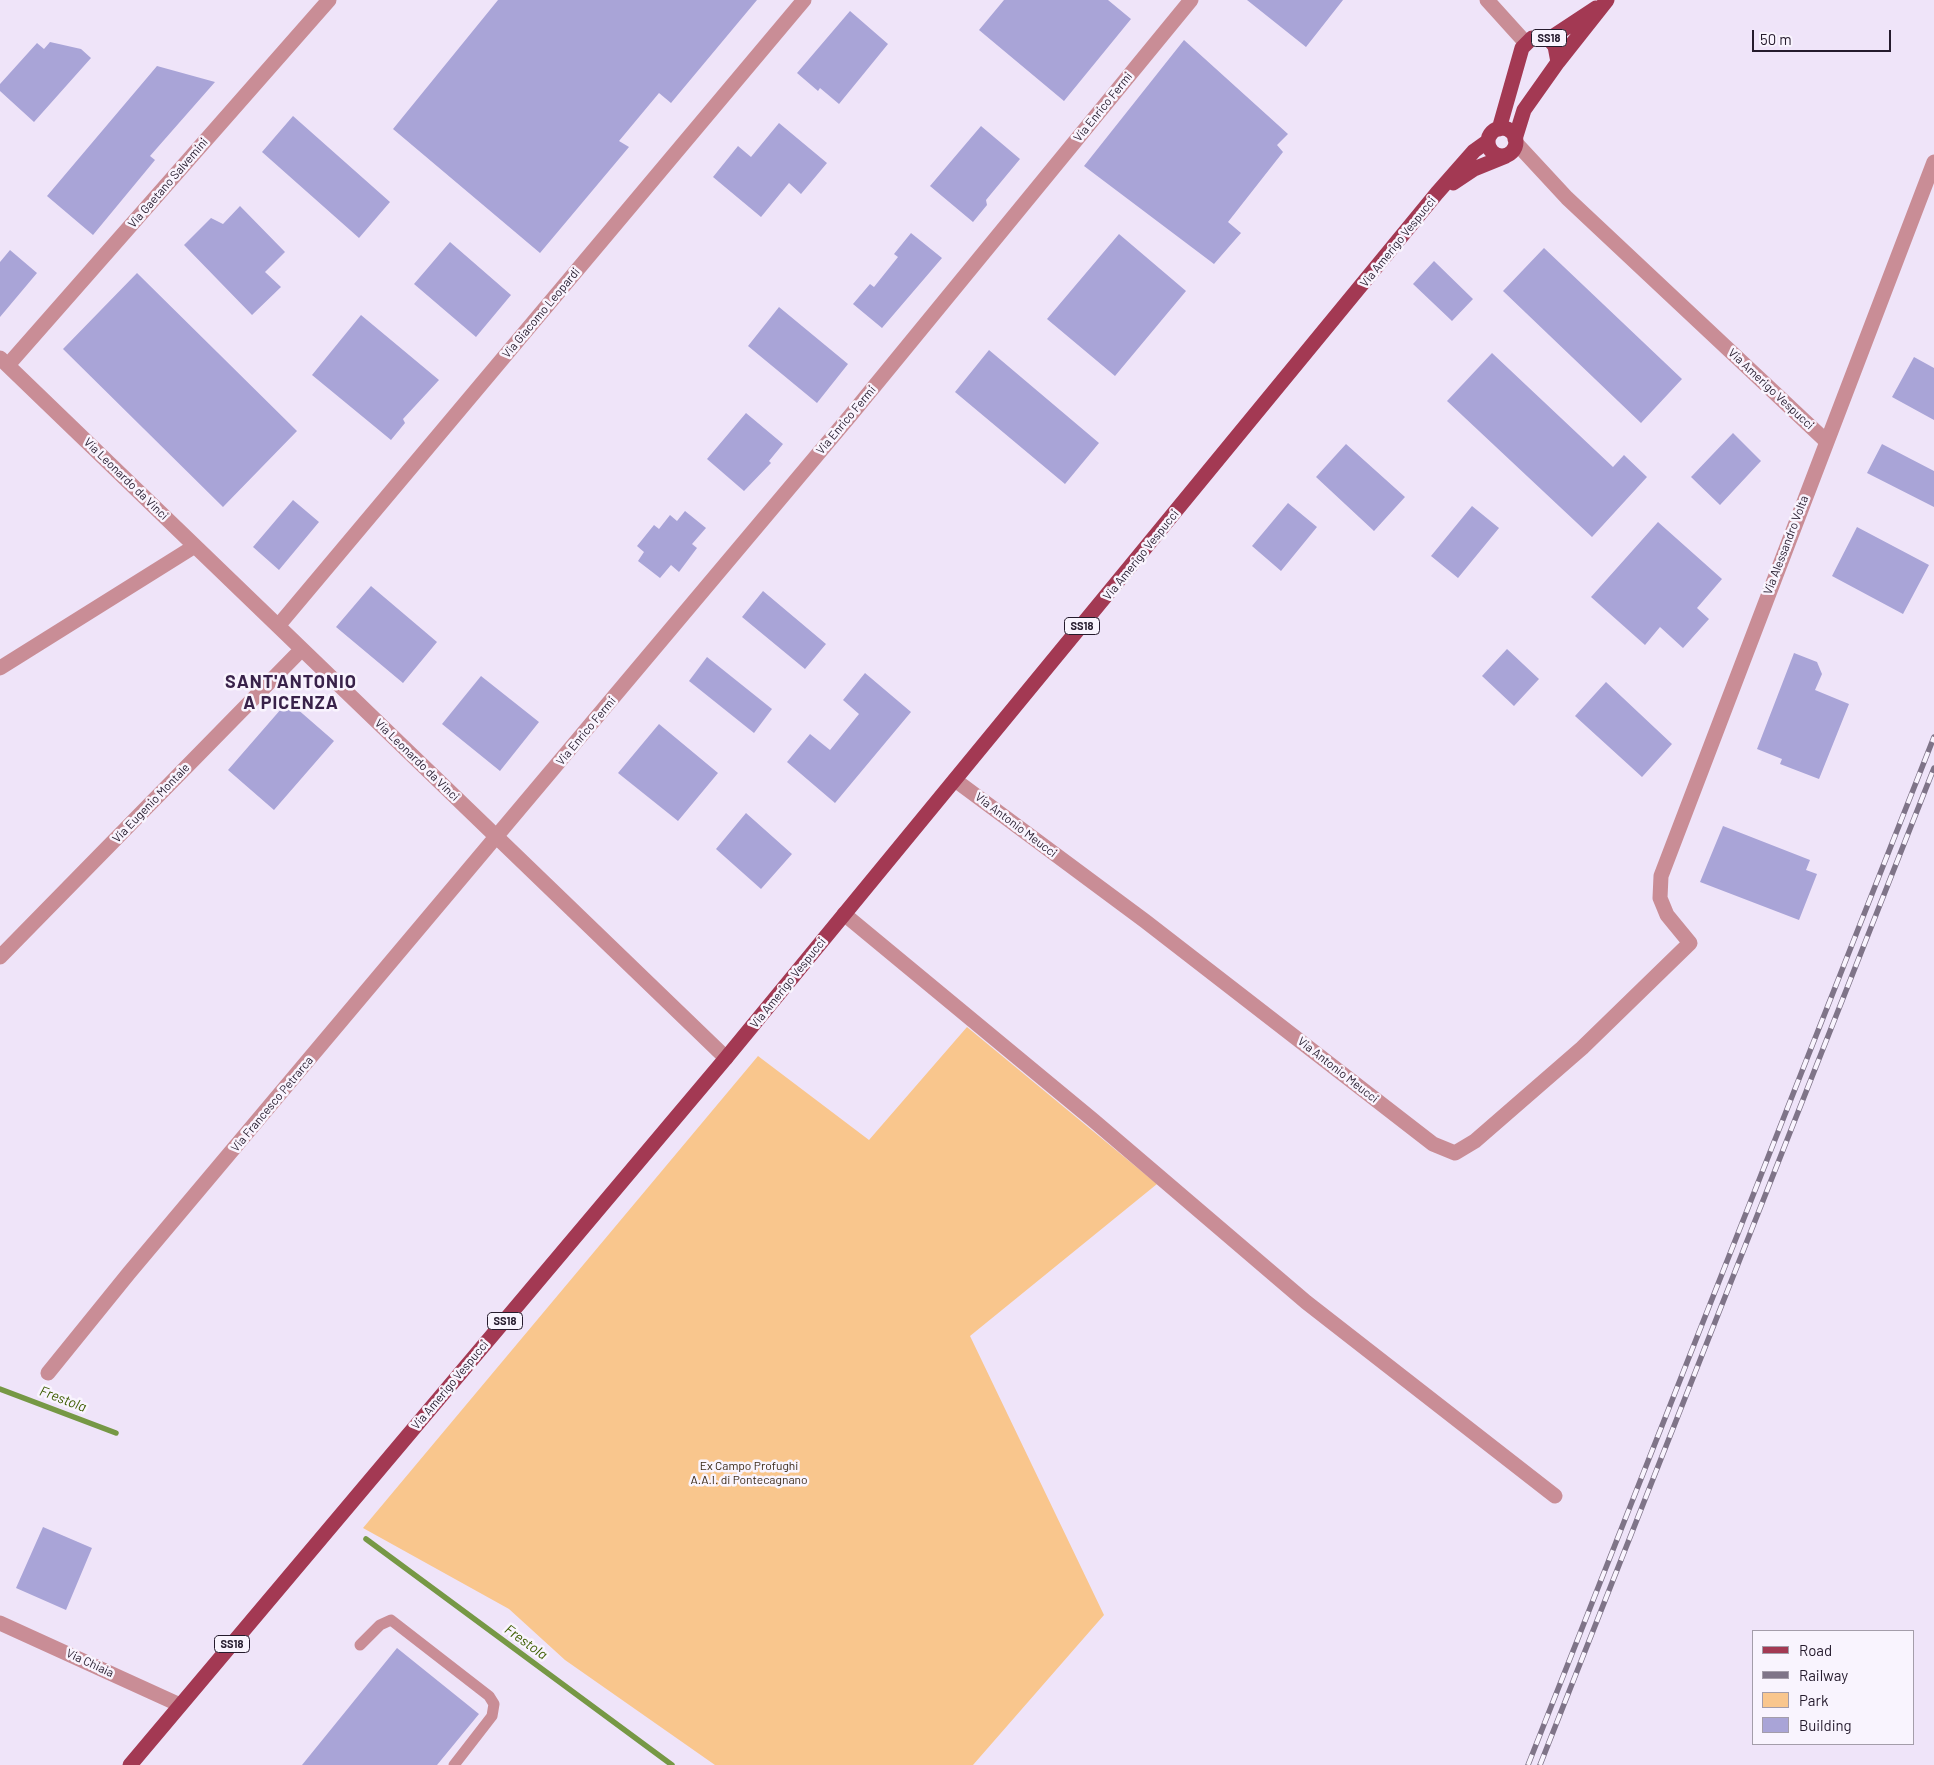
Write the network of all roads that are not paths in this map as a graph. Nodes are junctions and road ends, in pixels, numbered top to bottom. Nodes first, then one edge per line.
1 (329, 0) edge
2 (804, 0) edge
3 (1191, 0) edge
4 (1487, 0) edge
5 (1607, 1) edge
6 (1549, 38) junction
7 (1525, 42) junction
8 (1558, 62) junction
9 (1499, 129) junction
10 (1488, 141) junction
11 (1512, 148) junction
12 (1934, 162) edge
13 (1437, 194) junction
14 (4, 362) edge
15 (1826, 441) junction
16 (195, 546) junction
17 (278, 626) junction
18 (302, 649) junction
19 (0, 668) edge
20 (955, 780) junction
21 (497, 837) junction
22 (844, 914) junction
23 (1677, 928) joint
24 (0, 957) edge
25 (726, 1058) junction
26 (48, 1373) dead end
27 (1554, 1496) dead end
28 (0, 1623) edge
29 (360, 1645) dead end
30 (180, 1705) junction
31 (130, 1765) edge
32 (454, 1765) edge

1 - 14 street, Via Gaetano Salvemini
2 - 17 street, Via Giacomo Leopardi
3 - 21 street, Via Enrico Fermi
4 - 7 street
5 - 6 main road, SS18
5 - 8 main road, SS18
6 - 7 main road, SS18
6 - 8 main road, SS18
7 - 9 main road, SS18
8 - 11 main road, SS18
9 - 10 main road, SS18
9 - 11 main road
10 - 11 main road
10 - 13 main road, Via Amerigo Vespucci / SS18
11 - 13 main road, Via Amerigo Vespucci / SS18
11 - 15 street, Via Amerigo Vespucci
12 - 15 street, Via Alessandro Volta
13 - 20 main road, Via Amerigo Vespucci / SS18
14 - 16 street, Via Leonardo da Vinci
15 - 23 street, Via Alessandro Volta
16 - 17 street, Via Leonardo da Vinci
16 - 19 street
17 - 18 street, Via Leonardo da Vinci
18 - 21 street, Via Leonardo da Vinci
18 - 24 street, Via Eugenio Montale
20 - 22 main road, Via Amerigo Vespucci / SS18
20 - 23 street, Via Antonio Meucci
21 - 25 street, Via Leonardo da Vinci
21 - 26 street, Via Francesco Petrarca
22 - 25 main road, Via Amerigo Vespucci / SS18
22 - 27 street
25 - 30 main road, Via Amerigo Vespucci / SS18
28 - 30 street, Via Chiaia
29 - 32 lane
30 - 31 main road, Via Amerigo Vespucci / SS18

